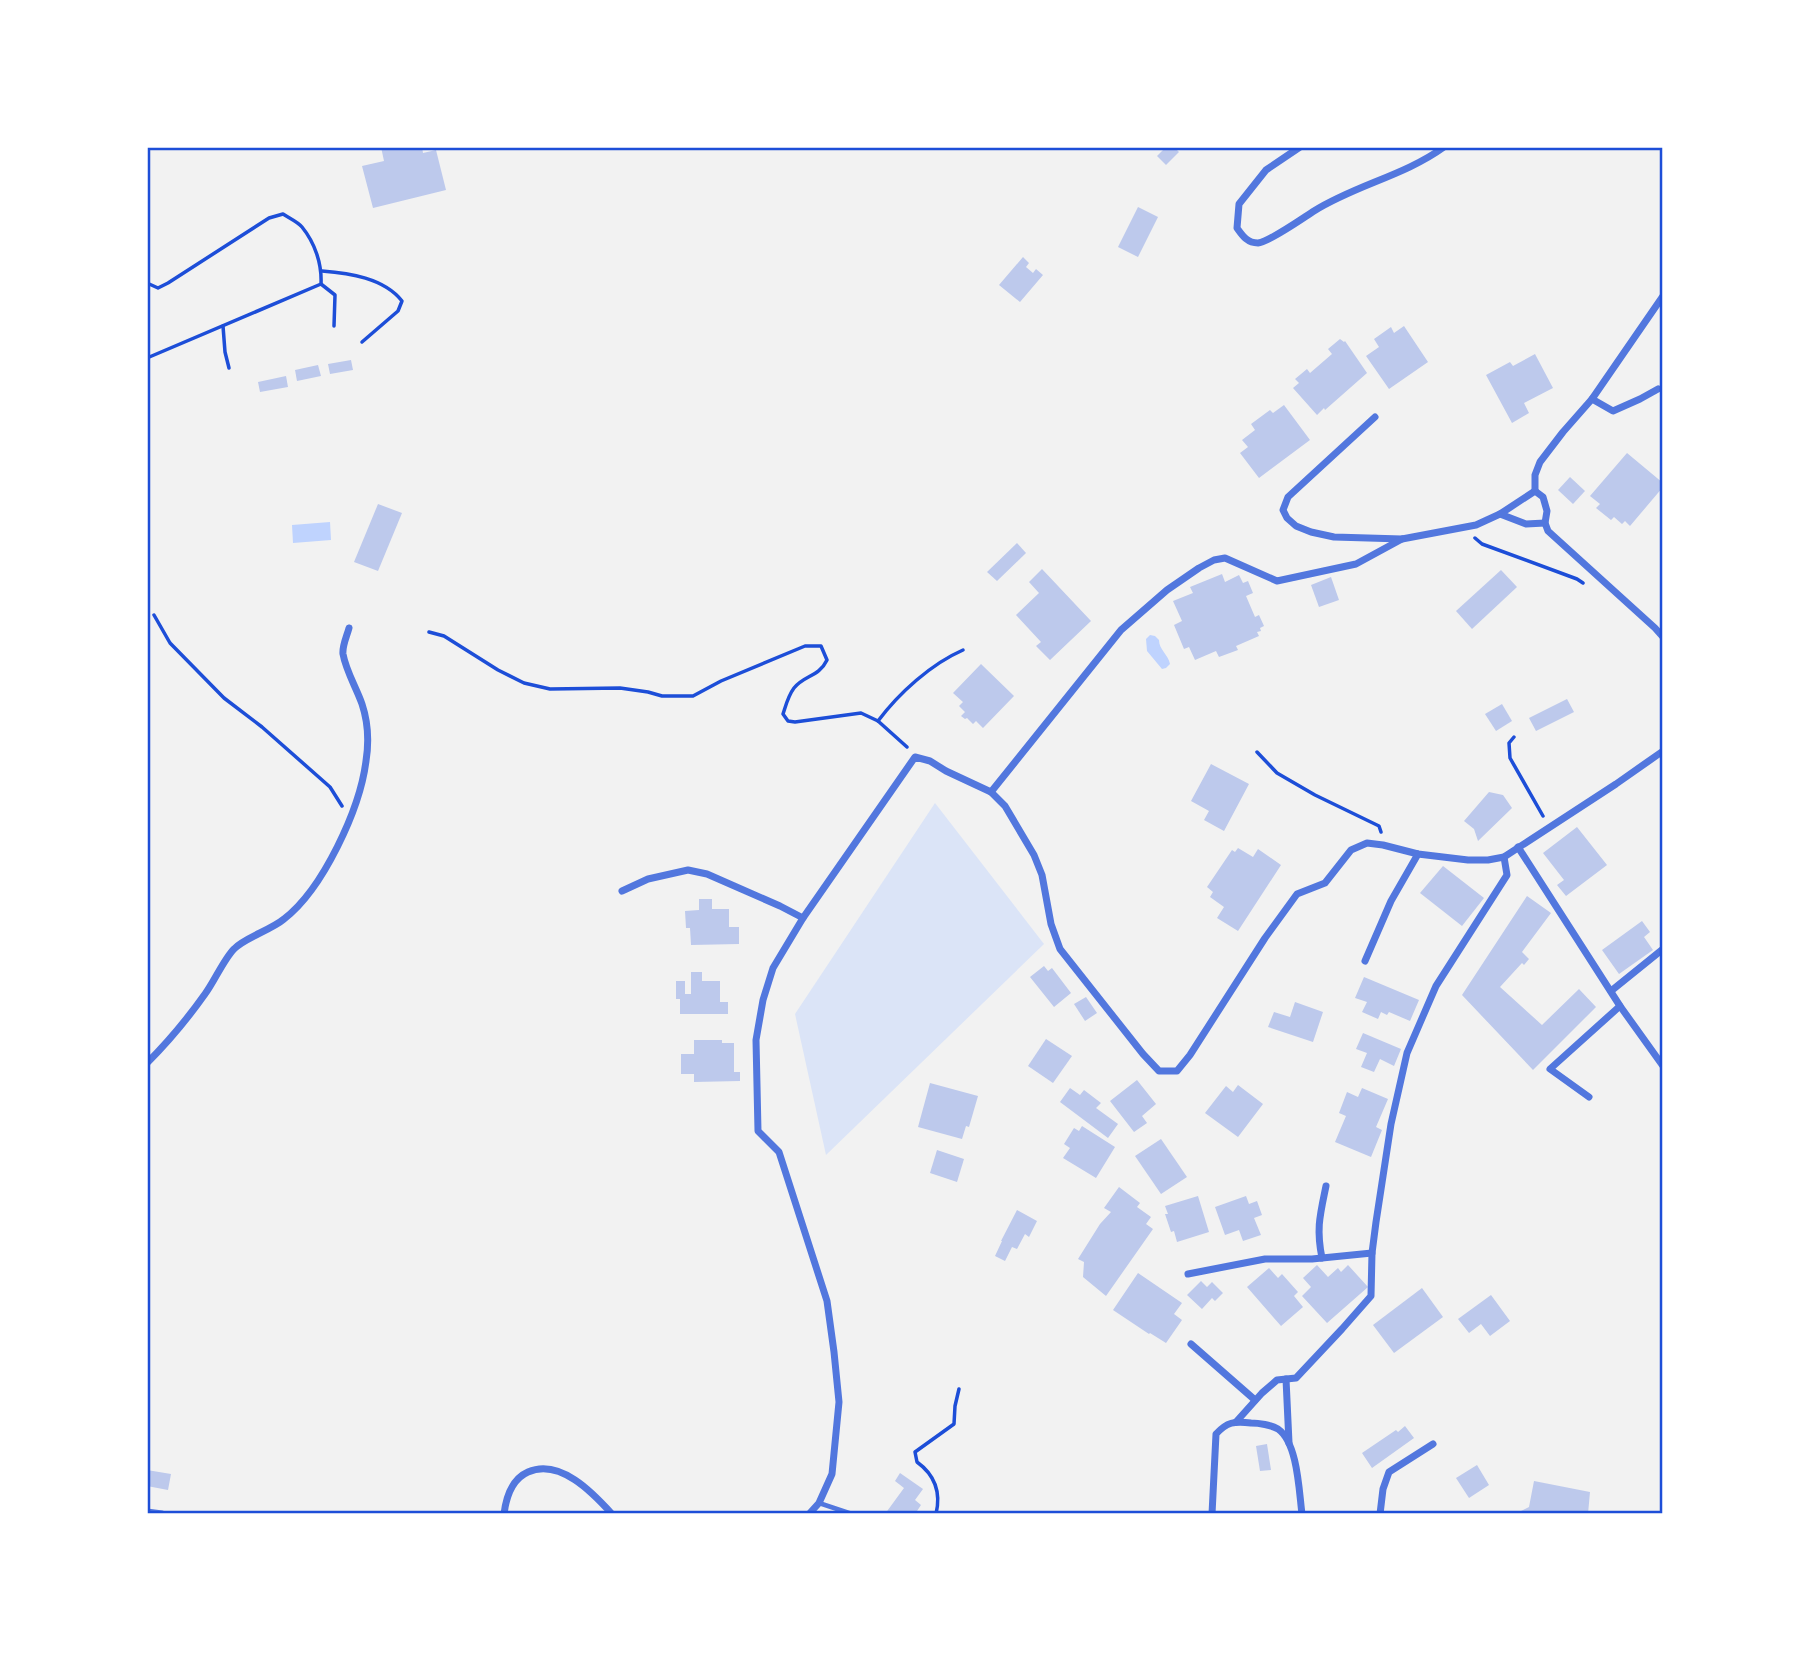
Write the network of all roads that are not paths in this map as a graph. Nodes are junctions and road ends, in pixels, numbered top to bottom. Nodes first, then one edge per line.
1 (1300, 147) edge
2 (1444, 147) edge
3 (1663, 296) edge
4 (1658, 389) dead end
5 (1592, 400) junction
6 (1375, 418) dead end
7 (1535, 491) junction
8 (1500, 514) junction
9 (1545, 523) junction
10 (1402, 539) junction
11 (349, 628) dead end
12 (1663, 637) edge
13 (1663, 751) edge
14 (991, 792) junction
15 (1518, 847) junction
16 (1418, 854) junction
17 (1504, 857) junction
18 (621, 891) dead end
19 (803, 918) junction
20 (1663, 949) edge
21 (1365, 961) dead end
22 (1611, 991) junction
23 (1620, 1006) junction
24 (147, 1063) edge
25 (1663, 1066) edge
26 (1589, 1097) dead end
27 (1326, 1186) dead end
28 (1372, 1253) junction
29 (1322, 1258) junction
30 (1188, 1274) dead end
31 (1191, 1344) dead end
32 (1286, 1379) junction
33 (1255, 1400) junction
34 (1236, 1422) junction
35 (1289, 1444) junction
36 (1433, 1444) dead end
37 (820, 1503) junction
38 (147, 1511) edge
39 (162, 1514) edge
40 (504, 1514) edge
41 (612, 1514) edge
42 (809, 1514) edge
43 (852, 1514) edge
44 (1212, 1514) edge
45 (1302, 1514) edge
46 (1380, 1514) edge

1 - 2 street
3 - 5 street
4 - 5 street
5 - 7 street
6 - 10 street
7 - 8 street
7 - 9 street
8 - 9 street
8 - 10 street
9 - 12 street
10 - 14 street
11 - 24 street
13 - 15 street
14 - 16 street
14 - 19 street
15 - 17 street
15 - 22 street
16 - 17 street
16 - 21 street
17 - 28 street
18 - 19 street
19 - 37 street
20 - 22 street
22 - 23 street
23 - 25 street
23 - 26 street
27 - 29 street
28 - 29 street
28 - 32 street
29 - 30 street
31 - 33 street
32 - 33 street
32 - 35 street
33 - 34 street
34 - 35 street
34 - 44 street
35 - 45 street
36 - 46 street
37 - 42 street
37 - 43 lane
38 - 39 street
40 - 41 street

